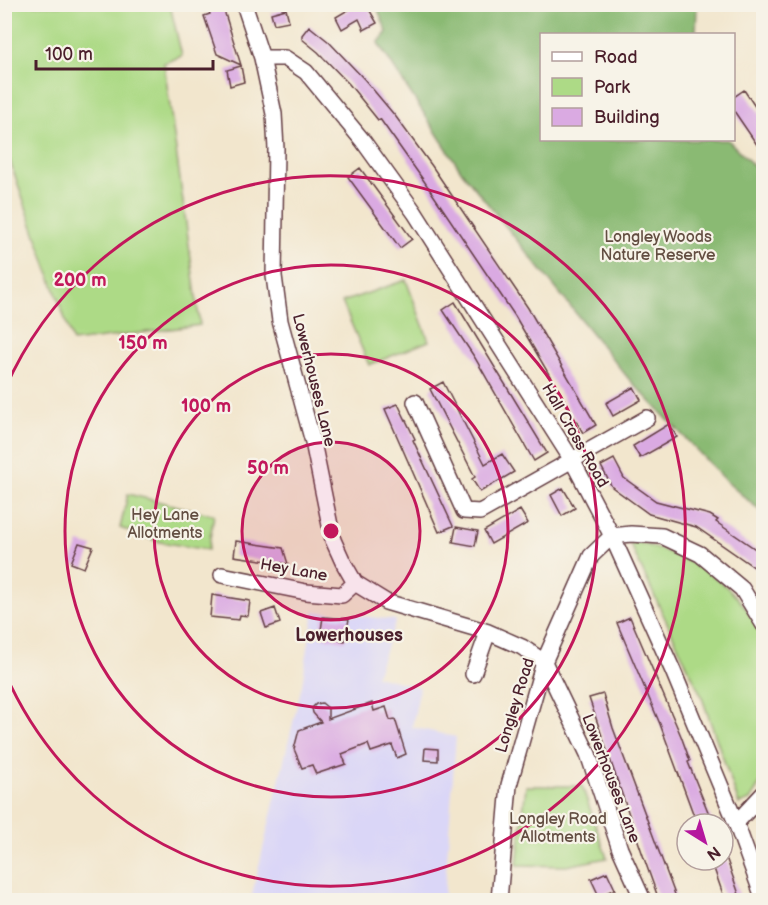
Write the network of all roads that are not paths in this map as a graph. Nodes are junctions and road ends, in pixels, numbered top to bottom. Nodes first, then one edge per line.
1 (244, 4) edge
2 (261, 58) junction
3 (415, 402) dead end
4 (647, 418) dead end
5 (572, 460) junction
6 (612, 536) junction
7 (222, 575) dead end
8 (355, 583) junction
9 (764, 625) edge
10 (488, 632) junction
11 (544, 662) junction
12 (474, 674) dead end
13 (764, 793) edge
14 (736, 823) junction
15 (499, 900) edge
16 (643, 900) edge
17 (764, 900) edge

1 - 2 street, Lowerhouses Lane
2 - 5 street, Hall Cross Road
2 - 8 street, Lowerhouses Lane
3 - 5 street
4 - 5 street
5 - 6 street, Hall Cross Road
6 - 9 street
6 - 11 street, Longley Road
6 - 14 street, Hall Cross Road
7 - 8 street, Hey Lane
8 - 10 street, Lowerhouses Lane
10 - 11 street, Lowerhouses Lane
10 - 12 street
11 - 15 street, Longley Road
11 - 16 street, Lowerhouses Lane
13 - 14 street
14 - 17 street, Hall Cross Road

